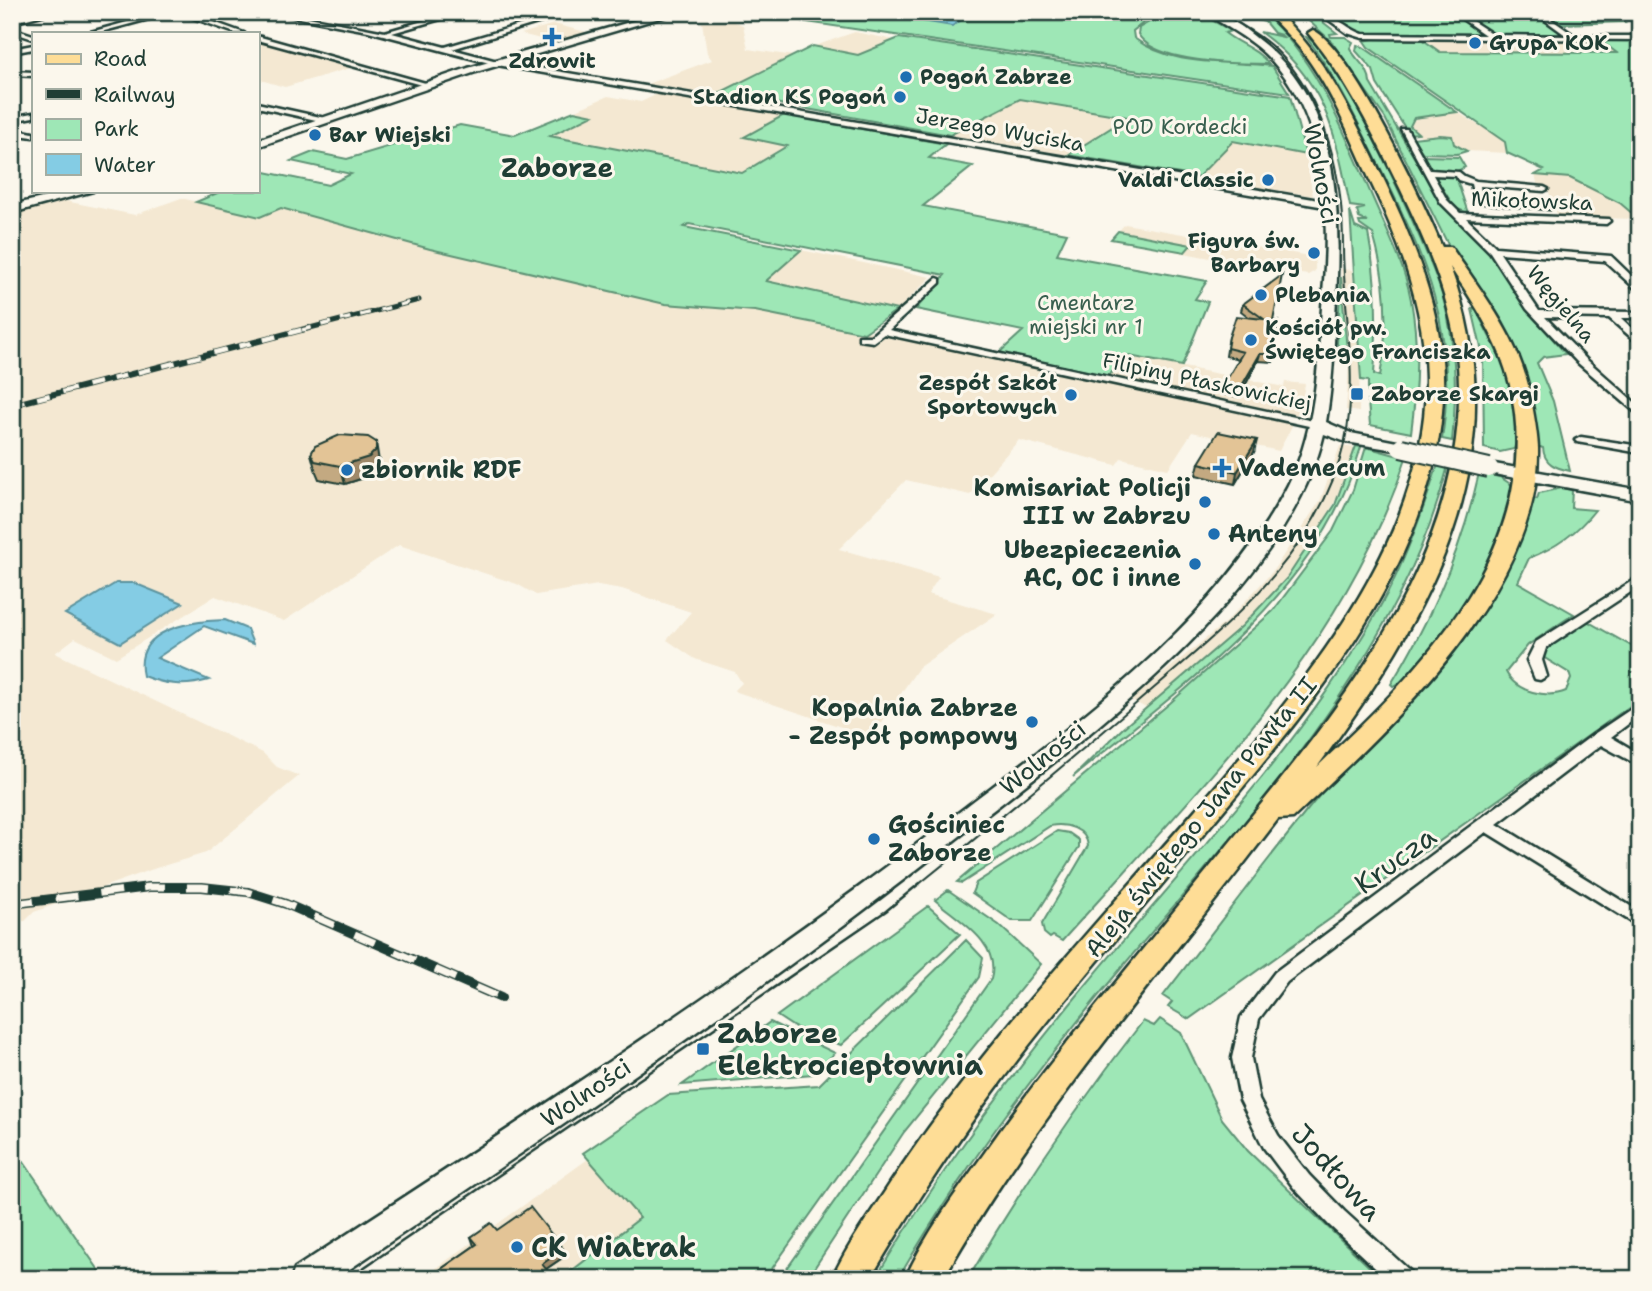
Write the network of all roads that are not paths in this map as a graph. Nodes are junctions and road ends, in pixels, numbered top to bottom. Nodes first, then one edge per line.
1 (50, 12) edge
2 (172, 12) edge
3 (179, 12) edge
4 (271, 12) edge
5 (462, 12) edge
6 (571, 12) edge
7 (677, 12) edge
8 (1209, 12) edge
9 (1271, 12) edge
10 (1321, 12) edge
11 (1537, 12) edge
12 (12, 13) edge
13 (1460, 15) dead end
14 (27, 18) junction
15 (12, 21) edge
16 (1304, 24) dead end
17 (12, 30) edge
18 (94, 32) edge
19 (238, 32) edge
20 (386, 34) junction
21 (32, 37) edge
22 (1493, 37) junction
23 (1573, 37) junction
24 (1640, 37) edge
25 (259, 39) edge
26 (32, 47) edge
27 (447, 49) junction
28 (12, 51) edge
29 (497, 63) junction
30 (12, 73) edge
31 (32, 74) edge
32 (427, 85) junction
33 (259, 105) edge
34 (32, 115) edge
35 (325, 120) junction
36 (12, 122) edge
37 (1404, 131) dead end
38 (31, 135) edge
39 (12, 137) edge
40 (259, 143) edge
41 (1427, 172) junction
42 (1475, 183) junction
43 (84, 192) edge
44 (1331, 205) junction
45 (1550, 206) junction
46 (12, 209) edge
47 (1419, 211) junction
48 (1458, 215) junction
49 (1555, 218) junction
50 (1606, 221) dead end
51 (1493, 250) junction
52 (937, 281) dead end
53 (1640, 290) edge
54 (1537, 314) junction
55 (1640, 315) edge
56 (1612, 316) junction
57 (882, 331) junction
58 (863, 338) dead end
59 (1640, 342) edge
60 (1640, 401) edge
61 (1626, 403) junction
62 (1640, 413) edge
63 (1319, 417) junction
64 (1362, 440) junction
65 (1581, 440) dead end
66 (1401, 443) junction
67 (1640, 450) edge
68 (1309, 455) junction
69 (1528, 471) junction
70 (1640, 496) edge
71 (1640, 580) edge
72 (1541, 676) dead end
73 (1640, 708) edge
74 (1599, 737) junction
75 (1640, 761) edge
76 (1487, 825) junction
77 (1230, 862) junction
78 (1640, 921) edge
79 (1248, 1090) joint
80 (307, 1279) edge
81 (850, 1279) edge
82 (923, 1279) edge
83 (1403, 1279) edge

1 - 14 street
2 - 18 street
3 - 19 street
4 - 20 street, Jerzego Wyciska
5 - 20 street
6 - 27 street
7 - 29 street
8 - 44 street, Wolności
9 - 81 main road, Aleja świętego Jana Pawła II
10 - 22 street
11 - 23 street
12 - 14 street
13 - 22 street
14 - 15 street
16 - 47 main road, Aleja świętego Jana Pawła II
17 - 21 street
20 - 27 street, Jerzego Wyciska
22 - 23 street
23 - 24 street
25 - 32 street
26 - 28 street
27 - 29 street, Jerzego Wyciska
29 - 32 street
29 - 44 street, Jerzego Wyciska
30 - 31 street
32 - 35 street
33 - 35 street
34 - 36 street
35 - 40 street
36 - 38 street
37 - 41 street, Węgielna
38 - 39 street
41 - 42 street
41 - 48 street, Węgielna
42 - 45 street
42 - 45 street
43 - 46 street
44 - 63 street, Wolności
45 - 49 street
47 - 69 main road
47 - 77 main road, Aleja świętego Jana Pawła II
48 - 49 street, Mikołowska
48 - 51 street, Węgielna
49 - 50 street, Mikołowska
51 - 53 street
51 - 54 street, Węgielna
52 - 57 street
54 - 56 street
54 - 61 street, Węgielna
55 - 56 street
56 - 59 street
57 - 58 street
57 - 63 street, Filipiny Płaskowickiej
60 - 61 street
61 - 62 street, Węgielna
63 - 64 street
63 - 66 street
63 - 68 street, Wolności
64 - 66 street
64 - 68 street
65 - 67 street
66 - 69 street, bridge
68 - 80 street, Wolności
69 - 70 street
69 - 77 main road
71 - 72 street
73 - 74 street, Krucza
74 - 75 street
74 - 76 street, Krucza
76 - 78 street
76 - 79 street, Krucza
77 - 82 main road, Aleja świętego Jana Pawła II
79 - 83 street, Jodłowa

